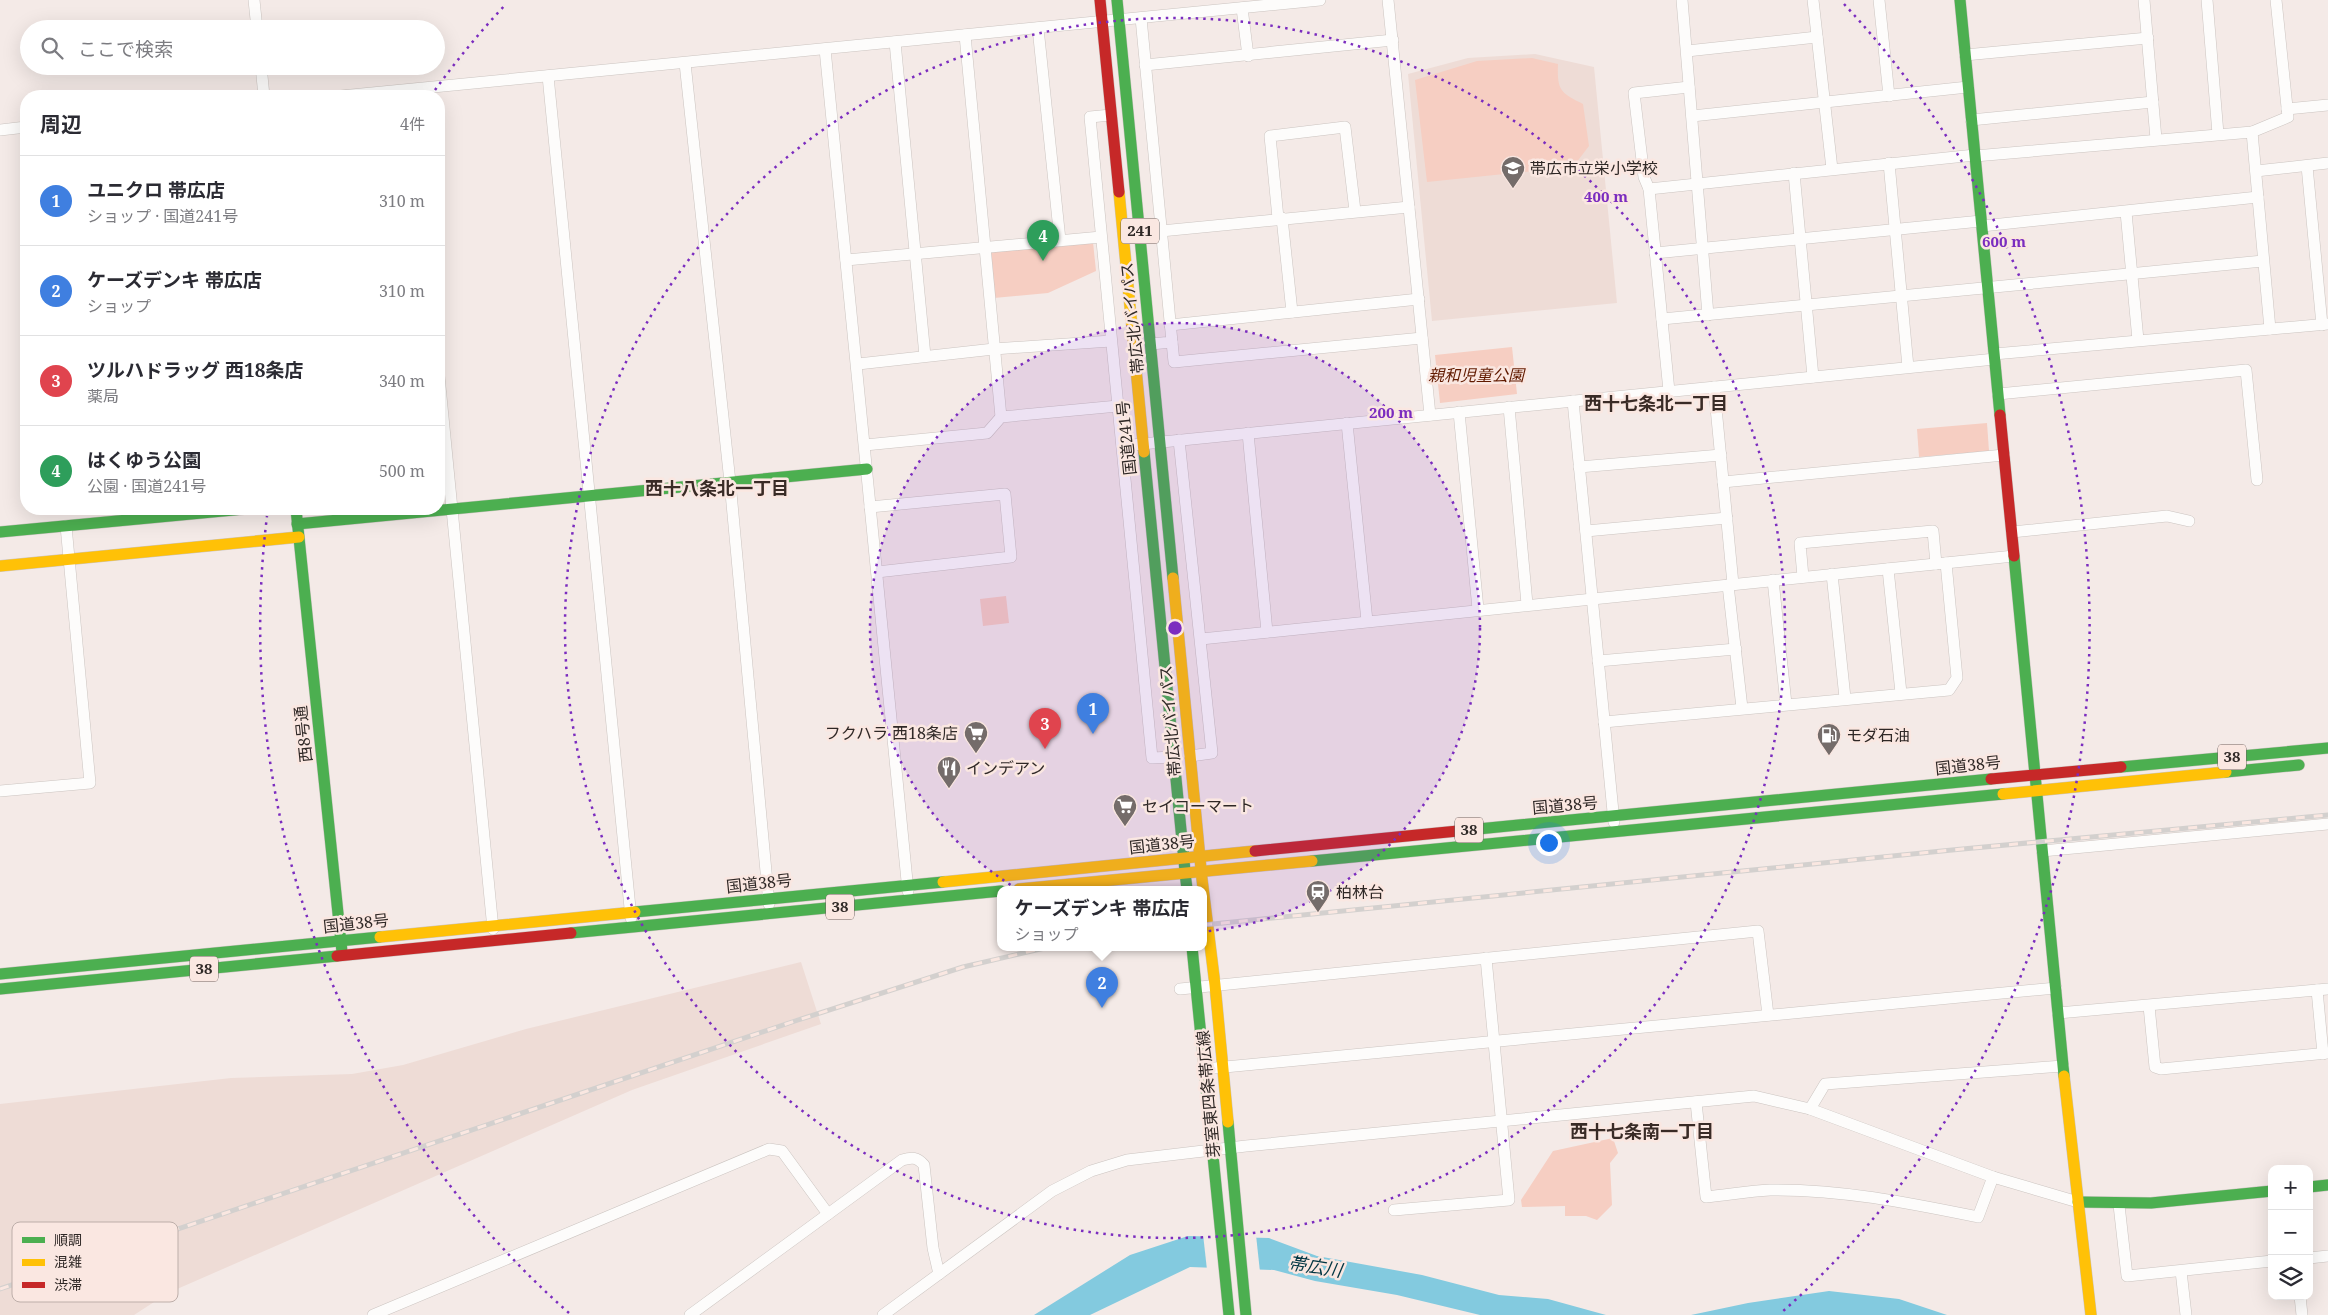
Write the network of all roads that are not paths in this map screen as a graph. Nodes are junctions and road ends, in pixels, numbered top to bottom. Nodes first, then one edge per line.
1 (254, 0) edge
2 (1100, 0) edge
3 (1117, 0) edge
4 (1320, 0) edge
5 (1388, 0) edge
6 (1682, 0) edge
7 (1813, 0) edge
8 (1879, 0) edge
9 (1960, 0) edge
10 (2144, 0) edge
11 (2206, 0) edge
12 (2276, 0) edge
13 (1255, 3) edge
14 (1242, 8) junction
15 (1141, 18) junction
16 (256, 20) edge
17 (1119, 20) junction
18 (1102, 22) junction
19 (1038, 28) junction
20 (965, 35) junction
21 (1817, 37) junction
22 (2148, 38) junction
23 (1393, 40) junction
24 (895, 42) junction
25 (825, 49) junction
26 (1687, 51) junction
27 (1965, 55) junction
28 (1248, 56) junction
29 (685, 63) junction
30 (1145, 65) junction
31 (261, 75) edge
32 (548, 76) junction
33 (1968, 86) junction
34 (1690, 87) junction
35 (263, 90) edge
36 (435, 90) edge
37 (1889, 96) junction
38 (2153, 102) junction
39 (1824, 103) junction
40 (2328, 105) edge
41 (2287, 109) junction
42 (1111, 115) junction
43 (1692, 116) junction
44 (1971, 120) junction
45 (20, 128) edge
46 (0, 130) edge
47 (2252, 132) junction
48 (2218, 134) junction
49 (2156, 139) junction
50 (1975, 155) junction
51 (1889, 163) junction
52 (2328, 163) edge
53 (2307, 166) junction
54 (1832, 169) junction
55 (2256, 171) junction
56 (1794, 173) junction
57 (1697, 183) junction
58 (1649, 189) junction
59 (2258, 197) junction
60 (1409, 206) junction
61 (1354, 211) junction
62 (2126, 212) junction
63 (1280, 218) junction
64 (1982, 224) junction
65 (1895, 229) junction
66 (1161, 231) junction
67 (1101, 237) junction
68 (1800, 238) junction
69 (1060, 240) junction
70 (984, 247) junction
71 (1701, 248) junction
72 (914, 253) junction
73 (1655, 253) junction
74 (846, 260) junction
75 (2263, 261) junction
76 (2132, 273) junction
77 (1988, 288) junction
78 (1901, 295) junction
79 (1419, 299) junction
80 (1807, 304) junction
81 (1292, 312) junction
82 (1708, 315) junction
83 (1662, 319) junction
84 (1170, 325) junction
85 (2325, 325) edge
86 (2270, 329) junction
87 (1422, 338) junction
88 (2138, 340) junction
89 (1111, 341) junction
90 (1172, 342) junction
91 (1151, 344) junction
92 (994, 349) junction
93 (925, 356) junction
94 (1995, 357) junction
95 (858, 364) junction
96 (1908, 367) junction
97 (1813, 376) junction
98 (1714, 386) junction
99 (1670, 391) junction
100 (1998, 394) junction
101 (1572, 401) junction
102 (1118, 406) junction
103 (1509, 407) junction
104 (1459, 412) junction
105 (1430, 415) junction
106 (1001, 417) junction
107 (1347, 423) junction
108 (1248, 433) junction
109 (445, 437) edge
110 (1178, 440) junction
111 (1160, 442) junction
112 (1143, 444) junction
113 (866, 445) junction
114 (1122, 446) junction
115 (1721, 455) junction
116 (2004, 455) junction
117 (1579, 467) junction
118 (868, 469) junction
119 (2257, 480) dead end
120 (730, 482) junction
121 (1723, 482) junction
122 (590, 495) junction
123 (870, 507) junction
124 (452, 509) junction
125 (445, 510) edge
126 (135, 515) edge
127 (296, 515) edge
128 (390, 515) edge
129 (1727, 518) junction
130 (2189, 521) dead end
131 (297, 524) junction
132 (66, 526) junction
133 (1586, 531) junction
134 (0, 532) edge
135 (2012, 532) junction
136 (299, 537) junction
137 (2014, 556) junction
138 (69, 559) junction
139 (1941, 563) junction
140 (0, 566) edge
141 (1888, 569) junction
142 (877, 572) junction
143 (1832, 574) junction
144 (1803, 577) junction
145 (1773, 580) junction
146 (1731, 585) junction
147 (1591, 599) junction
148 (1527, 604) junction
149 (1478, 609) junction
150 (1367, 621) junction
151 (1267, 632) junction
152 (1201, 638) junction
153 (1736, 649) junction
154 (1598, 661) junction
155 (1901, 693) junction
156 (1844, 698) junction
157 (1786, 704) junction
158 (1742, 708) junction
159 (1604, 722) junction
160 (2328, 748) edge
161 (1190, 756) junction
162 (1174, 757) junction
163 (2307, 764) dead end
164 (2035, 775) junction
165 (2036, 790) junction
166 (0, 791) edge
167 (1614, 817) junction
168 (2328, 824) edge
169 (1615, 831) junction
170 (2042, 851) junction
171 (1200, 856) junction
172 (1184, 858) junction
173 (1201, 871) junction
174 (1185, 873) junction
175 (908, 885) junction
176 (1051, 886) edge
177 (1186, 886) edge
178 (1203, 886) edge
179 (997, 891) edge
180 (768, 898) junction
181 (910, 900) junction
182 (630, 912) junction
183 (770, 914) junction
184 (1207, 920) edge
185 (493, 926) junction
186 (632, 926) junction
187 (494, 940) junction
188 (340, 941) junction
189 (1192, 951) edge
190 (342, 956) junction
191 (1486, 958) junction
192 (0, 974) edge
193 (1215, 985) junction
194 (1196, 987) junction
195 (2056, 988) junction
196 (0, 989) edge
197 (1180, 989) dead end
198 (2323, 990) edge
199 (2149, 1006) junction
200 (2058, 1013) junction
201 (1768, 1014) junction
202 (1492, 1040) junction
203 (2326, 1053) edge
204 (2063, 1066) junction
205 (1222, 1067) junction
206 (1204, 1069) junction
207 (1696, 1102) junction
208 (1810, 1109) junction
209 (1501, 1122) junction
210 (1228, 1147) junction
211 (1212, 1149) junction
212 (1993, 1177) junction
213 (2328, 1186) edge
214 (2313, 1187) edge
215 (2268, 1191) edge
216 (2078, 1202) junction
217 (2119, 1205) junction
218 (1394, 1210) dead end
219 (828, 1214) junction
220 (2328, 1256) edge
221 (2313, 1258) edge
222 (2268, 1262) edge
223 (2181, 1271) junction
224 (940, 1274) junction
225 (2300, 1300) edge
226 (386, 1312) edge
227 (1246, 1312) edge
228 (1228, 1313) edge
229 (373, 1315) edge
230 (690, 1315) edge
231 (883, 1315) edge
232 (2091, 1315) edge
233 (2186, 1315) edge
234 (2302, 1315) edge

1 - 16 street
2 - 18 main road, 国道241号 / 241
3 - 17 main road, 帯広北バイパス / 241
4 - 13 street
5 - 23 street
6 - 26 street
7 - 21 street
8 - 37 street
9 - 27 main road
10 - 22 street
11 - 48 street
12 - 41 street
13 - 14 street
14 - 15 street
14 - 28 street
15 - 17 street
15 - 30 street
17 - 18 street
17 - 91 main road, 帯広北バイパス / 241
18 - 19 street
18 - 42 main road, 国道241号 / 241
19 - 20 street
19 - 69 street
20 - 24 street
20 - 70 street
21 - 26 street
21 - 39 street
22 - 27 street
22 - 38 street
23 - 28 street
23 - 60 street
24 - 25 street
24 - 72 street
25 - 29 street
25 - 74 street
26 - 34 street
27 - 33 main road
28 - 30 street
29 - 32 street
29 - 120 street
30 - 66 street
31 - 35 street
32 - 36 street
32 - 122 street
33 - 37 street
33 - 44 main road
34 - 43 street
34 - 58 street
37 - 39 street
38 - 44 street
38 - 49 street
39 - 43 street
39 - 54 street
40 - 41 street
41 - 47 street
42 - 67 street
42 - 112 main road, 国道241号 / 241
43 - 57 street
44 - 50 main road
45 - 46 street
47 - 48 street
47 - 55 street
48 - 49 street
49 - 50 street
50 - 51 street
50 - 64 main road
51 - 54 street
51 - 65 street
52 - 53 street
53 - 55 street
53 - 85 street
54 - 56 street
55 - 59 street
56 - 57 street
56 - 68 street
57 - 58 street
57 - 71 street
58 - 73 street
59 - 62 street
59 - 75 street
60 - 61 street
60 - 79 street
61 - 63 street
61 - 63 street
62 - 64 street
62 - 76 street
63 - 66 street
63 - 81 street
64 - 65 street
64 - 77 main road
65 - 68 street
65 - 78 street
66 - 84 street
67 - 69 street
67 - 89 street
68 - 71 street
68 - 80 street
69 - 70 street
70 - 72 street
70 - 92 street
71 - 73 street
71 - 82 street
72 - 74 street
72 - 93 street
73 - 83 street
74 - 95 street
75 - 76 street
75 - 86 street
76 - 77 street
76 - 88 street
77 - 78 street
77 - 94 main road
78 - 80 street
78 - 96 street
79 - 81 street
79 - 87 street
80 - 82 street
80 - 97 street
81 - 84 street
82 - 83 street
83 - 99 street
84 - 90 street
85 - 86 street
86 - 88 street
87 - 90 street
87 - 105 street
88 - 94 street
89 - 92 street
89 - 102 street
90 - 91 street
91 - 111 main road, 帯広北バイパス / 241
92 - 93 street
92 - 106 street
93 - 95 street
94 - 96 street
94 - 100 main road
95 - 113 street
96 - 97 street
97 - 98 street
98 - 99 street
98 - 115 street
99 - 101 street
100 - 116 main road
100 - 119 street
101 - 103 street
101 - 117 street
102 - 106 street
102 - 114 street
103 - 104 street
103 - 148 street
104 - 105 street
104 - 149 street
105 - 107 street
106 - 113 street
107 - 108 street
107 - 150 street
108 - 110 street
108 - 151 street
109 - 124 street
110 - 111 street
110 - 152 street
111 - 112 street
111 - 161 main road, 帯広北バイパス / 241
112 - 114 street
112 - 162 main road, 国道241号 / 241
113 - 118 street
114 - 162 street
115 - 117 street
115 - 121 street
116 - 121 street
116 - 135 main road
117 - 133 street
118 - 120 main road
118 - 123 street
120 - 122 main road
120 - 180 street
121 - 129 street
122 - 124 main road
122 - 182 street
123 - 142 street
123 - 142 street
124 - 125 main road
124 - 185 street
126 - 132 main road
127 - 131 main road, 西8号通
128 - 131 main road
129 - 133 street
129 - 146 street
130 - 135 street
131 - 136 main road, 西8号通
132 - 134 main road
132 - 138 street
133 - 147 street
135 - 137 main road
136 - 138 main road
136 - 188 main road, 西8号通
137 - 139 street
137 - 164 main road
138 - 140 main road
138 - 166 street
139 - 141 street
139 - 144 street
139 - 155 street
141 - 143 street
141 - 155 street
142 - 175 street
143 - 144 street
143 - 156 street
144 - 145 street
145 - 146 street
145 - 157 street
146 - 147 street
146 - 153 street
147 - 148 street
147 - 154 street
148 - 149 street
149 - 150 street
150 - 151 street
151 - 152 street
152 - 161 street
153 - 154 street
153 - 158 street
154 - 159 street
155 - 156 street
156 - 157 street
157 - 158 street
158 - 159 street
159 - 167 street
160 - 164 main road, 国道38号 / 38
161 - 171 main road, 帯広北バイパス / 241
162 - 172 main road, 国道241号 / 241
163 - 165 main road, 国道38号 / 38
164 - 165 main road
164 - 167 main road, 国道38号 / 38
165 - 169 main road, 国道38号 / 38
165 - 170 main road
167 - 169 street
167 - 171 main road, 国道38号 / 38
168 - 170 street
169 - 173 main road, 国道38号 / 38
170 - 195 main road
171 - 172 main road, 国道38号 / 38
171 - 173 main road, 帯広北バイパス / 241
172 - 174 main road, 国道241号 / 241
172 - 175 main road, 国道38号 / 38
173 - 174 main road, 国道38号 / 38
173 - 178 main road, 芽室東四条帯広線
174 - 176 main road, 国道38号 / 38
174 - 177 main road
175 - 180 main road, 国道38号 / 38
175 - 181 street
179 - 181 main road, 国道38号 / 38
180 - 182 main road, 国道38号 / 38
180 - 183 street
181 - 183 main road, 国道38号 / 38
182 - 185 main road, 国道38号 / 38
182 - 186 street
183 - 186 main road, 国道38号 / 38
184 - 193 main road, 芽室東四条帯広線
185 - 187 street
185 - 188 main road, 国道38号 / 38
186 - 187 main road, 国道38号 / 38
187 - 190 main road, 国道38号 / 38
188 - 190 main road, 西8号通
188 - 192 main road, 国道38号 / 38
189 - 194 main road, 芽室東四条帯広線
190 - 196 main road, 国道38号 / 38
191 - 193 street
191 - 201 street
191 - 202 street
193 - 194 street
193 - 205 main road, 芽室東四条帯広線
194 - 197 street
194 - 206 main road, 芽室東四条帯広線
195 - 200 main road
195 - 201 street
198 - 199 street
198 - 203 street
199 - 200 street
199 - 203 street
200 - 204 main road
201 - 202 street
202 - 205 street
202 - 209 street
204 - 208 street
204 - 216 main road
205 - 206 street
205 - 210 main road, 芽室東四条帯広線
206 - 211 main road, 芽室東四条帯広線
207 - 208 street
207 - 209 street
207 - 212 street
208 - 212 street
209 - 210 street
209 - 218 street
210 - 211 street
210 - 227 main road, 芽室東四条帯広線
211 - 224 street
211 - 228 main road, 芽室東四条帯広線
212 - 216 street
213 - 214 main road
215 - 217 main road
216 - 217 main road
216 - 232 main road
217 - 223 street
219 - 224 street
219 - 226 street
219 - 230 street
220 - 221 street
222 - 223 street
223 - 233 street
224 - 231 street
225 - 234 street
226 - 229 street

